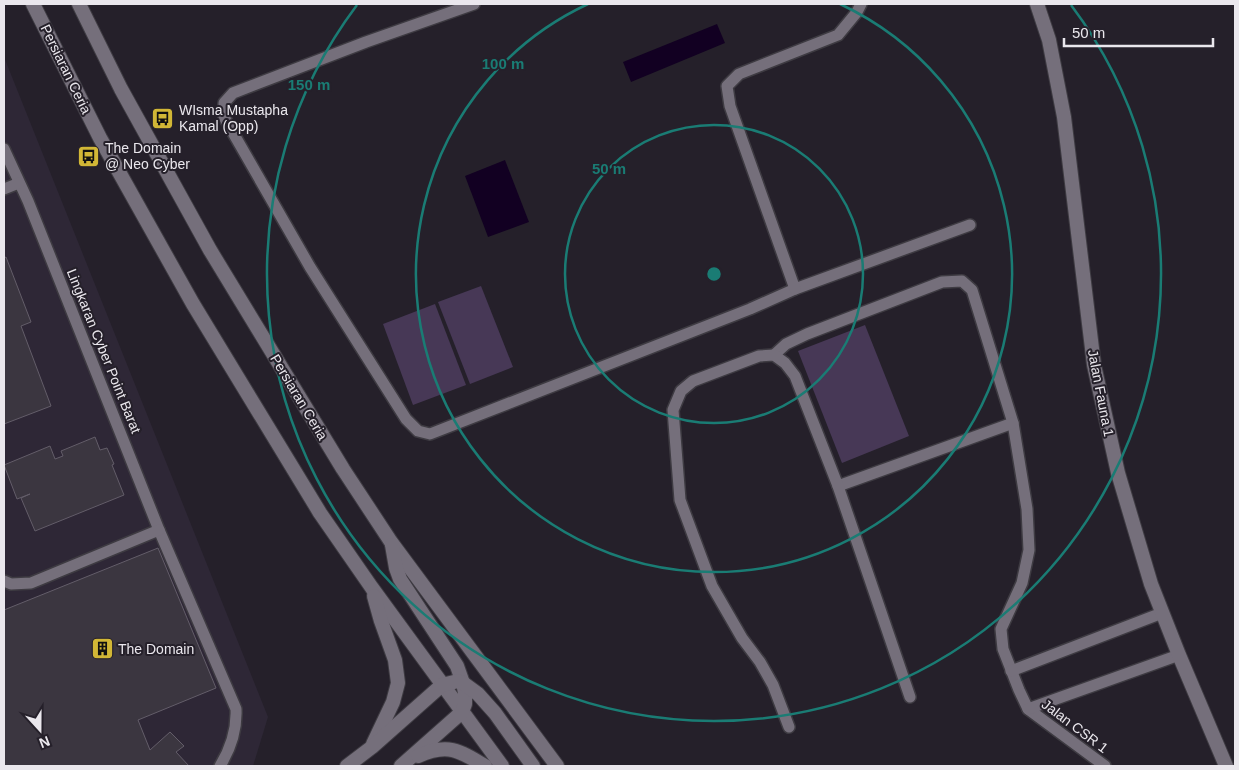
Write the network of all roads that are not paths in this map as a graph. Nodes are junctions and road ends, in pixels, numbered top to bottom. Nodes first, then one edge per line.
1 (33, 4) edge
2 (78, 4) edge
3 (474, 4) edge
4 (860, 4) edge
5 (1037, 4) edge
6 (4, 149) edge
7 (19, 183) junction
8 (4, 189) edge
9 (970, 225) dead end
10 (795, 289) junction
11 (774, 355) junction
12 (1013, 423) junction
13 (838, 486) junction
14 (159, 530) junction
15 (391, 542) junction
16 (4, 581) edge
17 (372, 588) junction
18 (1162, 613) junction
19 (1179, 655) junction
20 (1011, 671) junction
21 (463, 683) junction
22 (442, 686) junction
23 (910, 698) dead end
24 (1028, 709) junction
25 (462, 712) junction
26 (789, 727) dead end
27 (372, 747) junction
28 (405, 763) edge
29 (220, 766) edge
30 (347, 766) edge
31 (485, 766) edge
32 (502, 766) edge
33 (533, 766) edge
34 (557, 766) edge
35 (1105, 766) edge
36 (1226, 766) edge

1 - 17 street, Persiaran Ceria
2 - 15 street, Persiaran Ceria
3 - 10 lane
4 - 10 lane
5 - 18 street, Jalan Fauna 1
6 - 7 lane, Lingkaran Cyber Point Barat
7 - 8 lane
7 - 14 lane, Lingkaran Cyber Point Barat
9 - 10 lane
11 - 12 lane
11 - 13 lane
11 - 26 lane
12 - 13 lane
12 - 20 lane
13 - 23 lane
14 - 16 lane
14 - 29 lane, Lingkaran Cyber Point Barat
15 - 21 street
15 - 34 street, Persiaran Ceria
17 - 22 street, Persiaran Ceria
17 - 27 street
18 - 19 street, Jalan Fauna 1
18 - 20 lane
19 - 24 lane
19 - 36 street, Jalan Fauna 1
20 - 24 lane
21 - 22 street
21 - 25 street
21 - 33 street
22 - 25 street, Persiaran Ceria
22 - 27 street
24 - 35 lane, Jalan CSR 1
25 - 28 street
25 - 32 street, Persiaran Ceria
27 - 30 street
28 - 31 street

